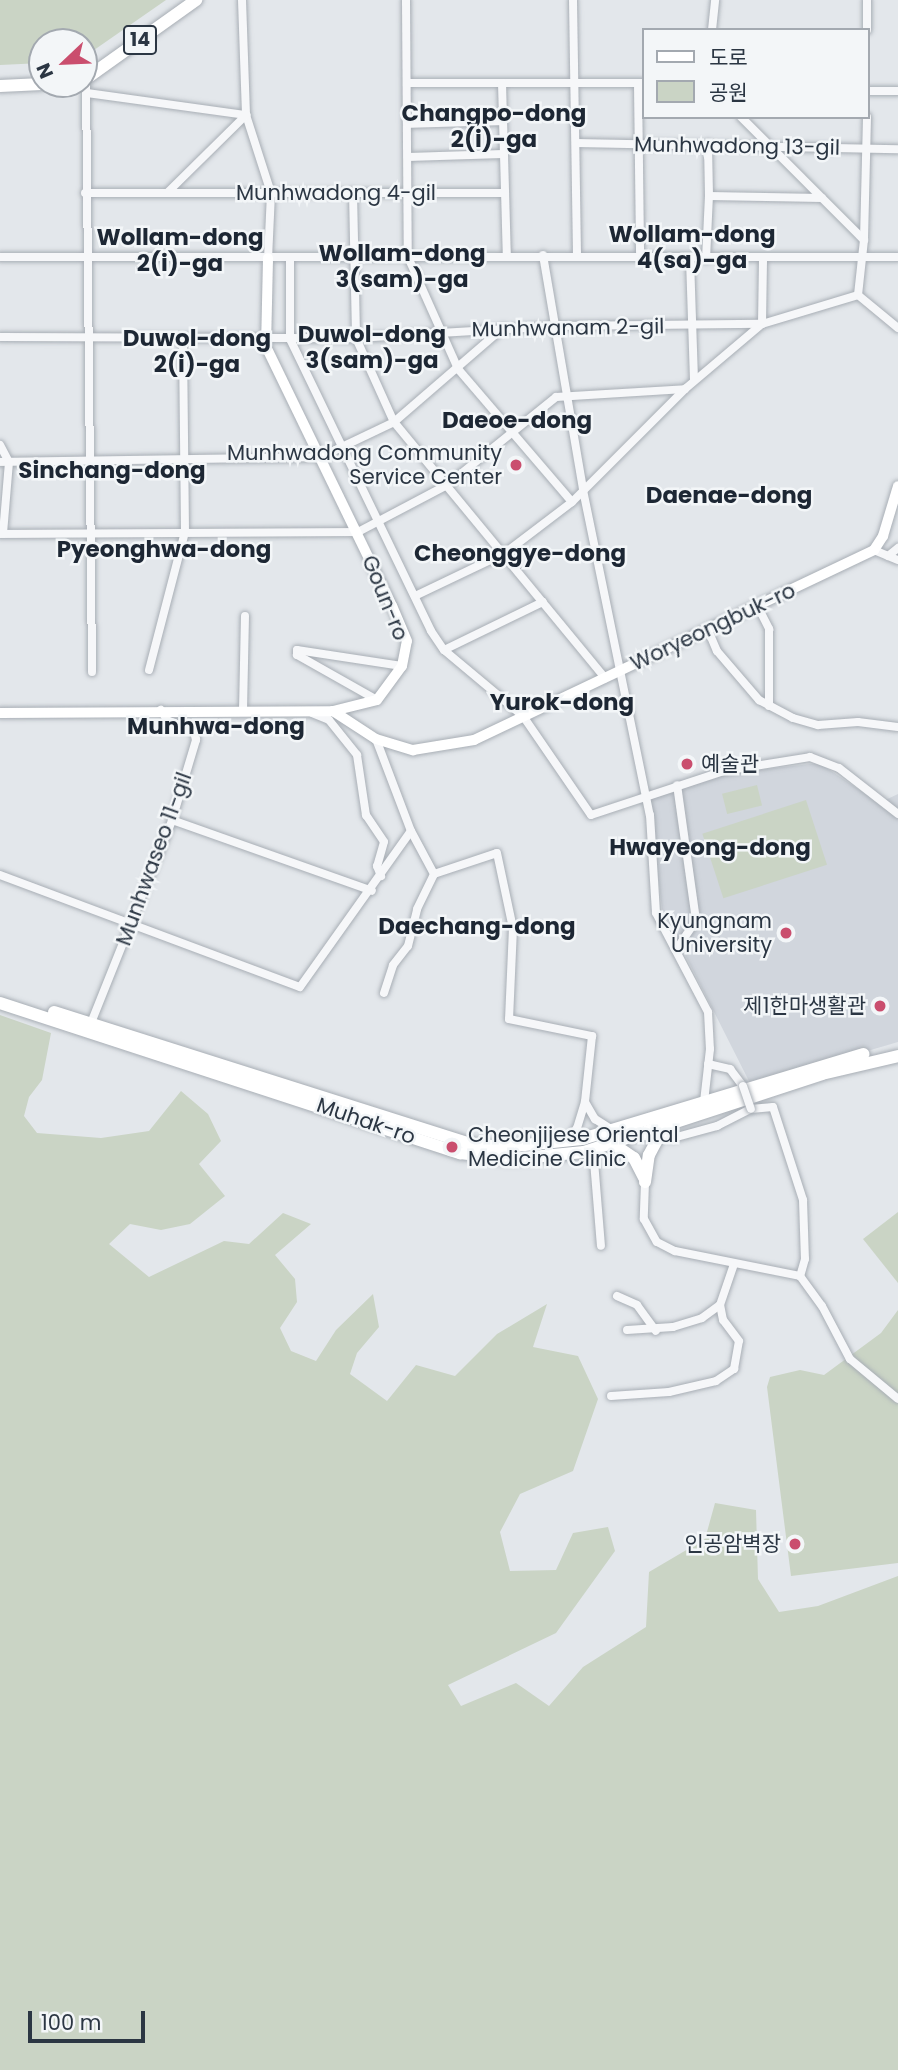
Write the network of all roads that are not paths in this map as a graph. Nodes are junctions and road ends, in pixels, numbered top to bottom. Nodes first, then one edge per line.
1 (196, 0) edge
2 (242, 0) edge
3 (406, 0) edge
4 (573, 0) edge
5 (715, 0) edge
6 (867, 0) edge
7 (712, 28) edge
8 (867, 28) edge
9 (98, 75) edge
10 (407, 83) junction
11 (502, 83) junction
12 (574, 83) junction
13 (28, 84) edge
14 (641, 84) edge
15 (0, 86) edge
16 (98, 86) edge
17 (870, 91) edge
18 (898, 91) edge
19 (86, 98) edge
20 (246, 114) junction
21 (743, 119) edge
22 (867, 119) edge
23 (502, 121) junction
24 (407, 124) junction
25 (576, 143) junction
26 (639, 144) junction
27 (708, 144) junction
28 (770, 147) junction
29 (866, 149) junction
30 (898, 149) edge
31 (503, 154) junction
32 (408, 157) junction
33 (85, 192) junction
34 (168, 192) junction
35 (353, 192) junction
36 (408, 192) junction
37 (271, 193) junction
38 (503, 193) junction
39 (709, 195) junction
40 (822, 198) junction
41 (864, 240) junction
42 (543, 255) junction
43 (357, 256) junction
44 (577, 256) junction
45 (861, 256) junction
46 (0, 257) edge
47 (408, 257) junction
48 (507, 257) junction
49 (640, 257) junction
50 (898, 257) edge
51 (268, 258) junction
52 (290, 258) junction
53 (763, 258) junction
54 (89, 259) junction
55 (690, 259) junction
56 (706, 259) junction
57 (858, 295) junction
58 (762, 324) junction
59 (556, 326) junction
60 (694, 326) junction
61 (503, 328) junction
62 (898, 328) edge
63 (440, 331) junction
64 (0, 337) edge
65 (87, 338) junction
66 (183, 338) junction
67 (269, 338) junction
68 (356, 338) junction
69 (290, 339) junction
70 (458, 369) junction
71 (694, 380) junction
72 (685, 389) junction
73 (569, 394) junction
74 (394, 422) junction
75 (513, 433) junction
76 (0, 445) edge
77 (344, 447) junction
78 (321, 457) junction
79 (182, 459) junction
80 (88, 460) junction
81 (4, 462) edge
82 (447, 485) junction
83 (898, 485) edge
84 (583, 490) junction
85 (572, 502) junction
86 (379, 520) junction
87 (185, 532) junction
88 (358, 532) junction
89 (2, 534) edge
90 (88, 535) junction
91 (898, 548) edge
92 (874, 550) junction
93 (505, 554) junction
94 (888, 556) junction
95 (898, 560) edge
96 (415, 596) junction
97 (543, 602) junction
98 (758, 607) junction
99 (245, 616) dead end
100 (708, 630) junction
101 (444, 650) junction
102 (402, 666) junction
103 (149, 670) dead end
104 (619, 671) junction
105 (92, 673) dead end
106 (604, 678) junction
107 (377, 700) junction
108 (769, 706) junction
109 (162, 710) junction
110 (243, 711) junction
111 (309, 711) junction
112 (333, 711) junction
113 (0, 713) edge
114 (523, 716) junction
115 (898, 727) edge
116 (376, 739) junction
117 (677, 785) junction
118 (645, 794) junction
119 (898, 814) edge
120 (172, 820) junction
121 (411, 831) junction
122 (434, 874) junction
123 (0, 875) edge
124 (381, 876) junction
125 (372, 891) junction
126 (132, 924) junction
127 (677, 950) junction
128 (384, 993) dead end
129 (0, 997) edge
130 (0, 1003) edge
131 (91, 1023) junction
132 (898, 1047) edge
133 (898, 1056) edge
134 (708, 1064) junction
135 (585, 1102) junction
136 (704, 1102) junction
137 (751, 1109) junction
138 (617, 1130) junction
139 (661, 1132) junction
140 (566, 1141) junction
141 (613, 1144) junction
142 (593, 1149) junction
143 (645, 1182) junction
144 (601, 1246) dead end
145 (734, 1264) junction
146 (800, 1276) junction
147 (617, 1296) dead end
148 (720, 1305) junction
149 (627, 1330) dead end
150 (656, 1331) junction
151 (611, 1396) dead end
152 (898, 1399) edge

1 - 9 main road, 14
2 - 20 street
3 - 10 street
4 - 12 street
5 - 7 street
6 - 8 street
10 - 11 street
10 - 24 street
11 - 12 street
11 - 23 street
12 - 14 street
12 - 25 street
13 - 15 main road
14 - 26 street
16 - 20 street
17 - 18 street
19 - 33 street
20 - 34 street
20 - 37 street
21 - 28 street
22 - 29 street
23 - 24 street
23 - 31 street
24 - 32 street
25 - 26 street, Munhwadong 13-gil
25 - 44 street
26 - 27 street, Munhwadong 13-gil
26 - 49 street
27 - 28 street, Munhwadong 13-gil
27 - 39 street
28 - 29 street, Munhwadong 13-gil
28 - 40 street
29 - 30 street, Munhwadong 13-gil
29 - 41 street
31 - 32 street
31 - 38 street
32 - 36 street
33 - 34 street, Munhwadong 4-gil
33 - 54 street
34 - 37 street, Munhwadong 4-gil
35 - 36 street, Munhwadong 4-gil
35 - 37 street, Munhwadong 4-gil
35 - 43 street
36 - 38 street, Munhwadong 4-gil
36 - 47 street
37 - 51 street
38 - 48 street
39 - 40 street
39 - 56 street
40 - 41 street
41 - 45 street
42 - 44 street
42 - 48 street
42 - 59 street
43 - 47 street
43 - 52 street
43 - 68 street
44 - 49 street
45 - 50 street
45 - 53 street
45 - 57 street
46 - 54 street
47 - 48 street
47 - 63 street
49 - 55 street
51 - 52 street
51 - 54 street
51 - 67 main road, Goun-ro
52 - 69 street
53 - 56 street
53 - 58 street
54 - 65 street
55 - 56 street
55 - 60 street
57 - 58 street
57 - 62 street
58 - 60 street, Munhwanam 2-gil
58 - 71 street
59 - 60 street, Munhwanam 2-gil
59 - 61 street, Munhwanam 2-gil
59 - 73 street
60 - 71 street
61 - 63 street, Munhwanam 2-gil
61 - 70 street
63 - 68 street, Munhwanam 2-gil
63 - 70 street
64 - 65 street, Munhwanam 2-gil
65 - 66 street, Munhwanam 2-gil
65 - 80 street
66 - 67 street, Munhwanam 2-gil
66 - 79 street
67 - 69 street, Munhwanam 2-gil
67 - 78 main road, Goun-ro
68 - 69 street, Munhwanam 2-gil
68 - 74 street
69 - 77 street
70 - 74 street
70 - 75 street
71 - 72 street
72 - 73 street
72 - 84 street
73 - 75 street
73 - 84 street
74 - 77 street
74 - 82 street
75 - 82 street
75 - 85 street
76 - 81 street
77 - 78 street
77 - 86 street
78 - 79 street
78 - 88 main road, Goun-ro
79 - 80 street
79 - 87 street
80 - 81 street
80 - 90 street
81 - 89 street
82 - 86 street
82 - 93 street
83 - 92 main road
84 - 85 street
84 - 104 street
85 - 93 street
86 - 88 street
86 - 96 street
87 - 88 street
87 - 90 street
87 - 103 street
88 - 102 main road, Goun-ro
89 - 90 street
90 - 105 street
91 - 94 street
92 - 94 street
92 - 98 main road, Woryeongbuk-ro
93 - 96 street
93 - 97 street
94 - 95 street
96 - 101 street
97 - 101 street
97 - 106 street
98 - 100 main road, Woryeongbuk-ro
98 - 108 street
99 - 110 street
100 - 104 main road, Woryeongbuk-ro
100 - 108 street
101 - 114 street
102 - 107 main road, Goun-ro
102 - 107 street
104 - 106 main road, Woryeongbuk-ro
104 - 118 street
106 - 114 main road, Woryeongbuk-ro
107 - 112 main road
108 - 115 street
109 - 110 main road
109 - 113 main road
109 - 120 street, Munhwaseo 11-gil
110 - 111 main road
111 - 112 main road
111 - 124 street
112 - 116 main road, Woryeongbuk-ro
114 - 116 main road, Woryeongbuk-ro
114 - 118 street
116 - 121 street
117 - 118 street
117 - 119 street
117 - 127 street
118 - 127 street
120 - 125 street
120 - 126 street, Munhwaseo 11-gil
121 - 122 street
121 - 124 street
122 - 128 street
122 - 135 street
123 - 126 street
124 - 125 street
125 - 126 street
126 - 131 street, Munhwaseo 11-gil
127 - 134 street
129 - 131 main road, Muhak-ro
130 - 142 main road, Muhak-ro
131 - 140 main road, Muhak-ro
132 - 136 main road, Muhak-ro
133 - 139 main road, Muhak-ro
134 - 136 street
134 - 137 street, bridge
135 - 138 street
135 - 140 street
136 - 138 main road, Muhak-ro
137 - 139 street
137 - 146 street
138 - 140 main road, Muhak-ro
139 - 141 main road, Muhak-ro
139 - 143 main road
141 - 142 main road, Muhak-ro
141 - 143 main road
142 - 144 street
143 - 145 street
145 - 146 street
145 - 148 street
146 - 152 street
147 - 150 street
148 - 150 street
148 - 151 street
149 - 150 street

